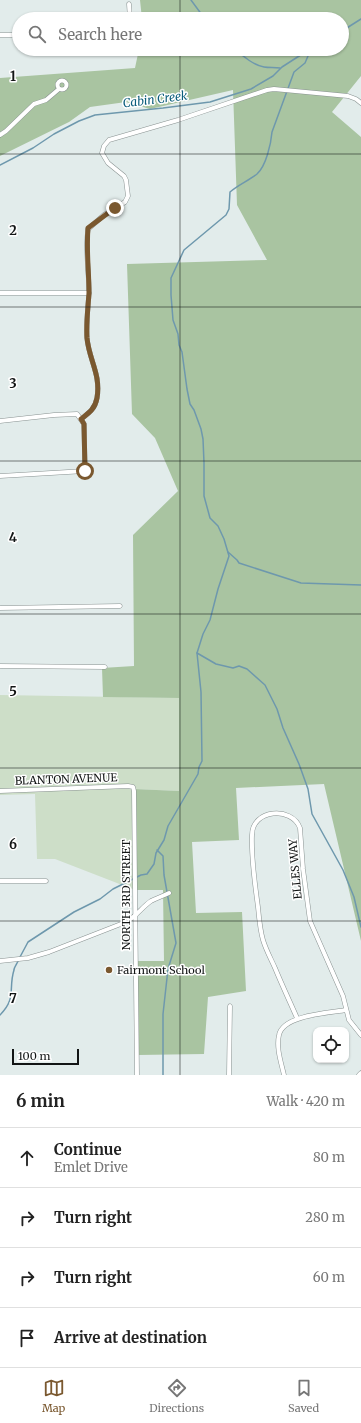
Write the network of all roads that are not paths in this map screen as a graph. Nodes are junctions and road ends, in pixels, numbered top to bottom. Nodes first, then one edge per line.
1 (130, 4) dead end
2 (130, 12) edge
3 (0, 35) edge
4 (12, 35) edge
5 (59, 89) dead end
6 (361, 103) edge
7 (0, 135) edge
8 (89, 292) junction
9 (0, 294) edge
10 (81, 419) junction
11 (0, 421) edge
12 (0, 476) edge
13 (120, 606) dead end
14 (0, 608) edge
15 (0, 666) edge
16 (105, 667) dead end
17 (133, 787) joint
18 (0, 791) edge
19 (0, 881) edge
20 (46, 881) dead end
21 (169, 893) dead end
22 (135, 917) junction
23 (0, 961) edge
24 (230, 1006) dead end
25 (346, 1010) junction
26 (297, 1018) junction
27 (361, 1035) edge
28 (137, 1075) edge
29 (229, 1075) edge
30 (284, 1075) edge

1 - 2 street
3 - 4 street
5 - 7 street
6 - 8 street
8 - 9 street
8 - 10 street
10 - 11 street
10 - 12 street
13 - 14 street
15 - 16 street
17 - 18 street, BLANTON AVENUE
17 - 22 street, NORTH 3RD STREET
19 - 20 street
21 - 22 street
22 - 23 street
22 - 28 street, NORTH 3RD STREET
24 - 29 street
25 - 26 street
25 - 26 street, ELLES WAY
25 - 27 street, ELLES WAY
26 - 30 street

